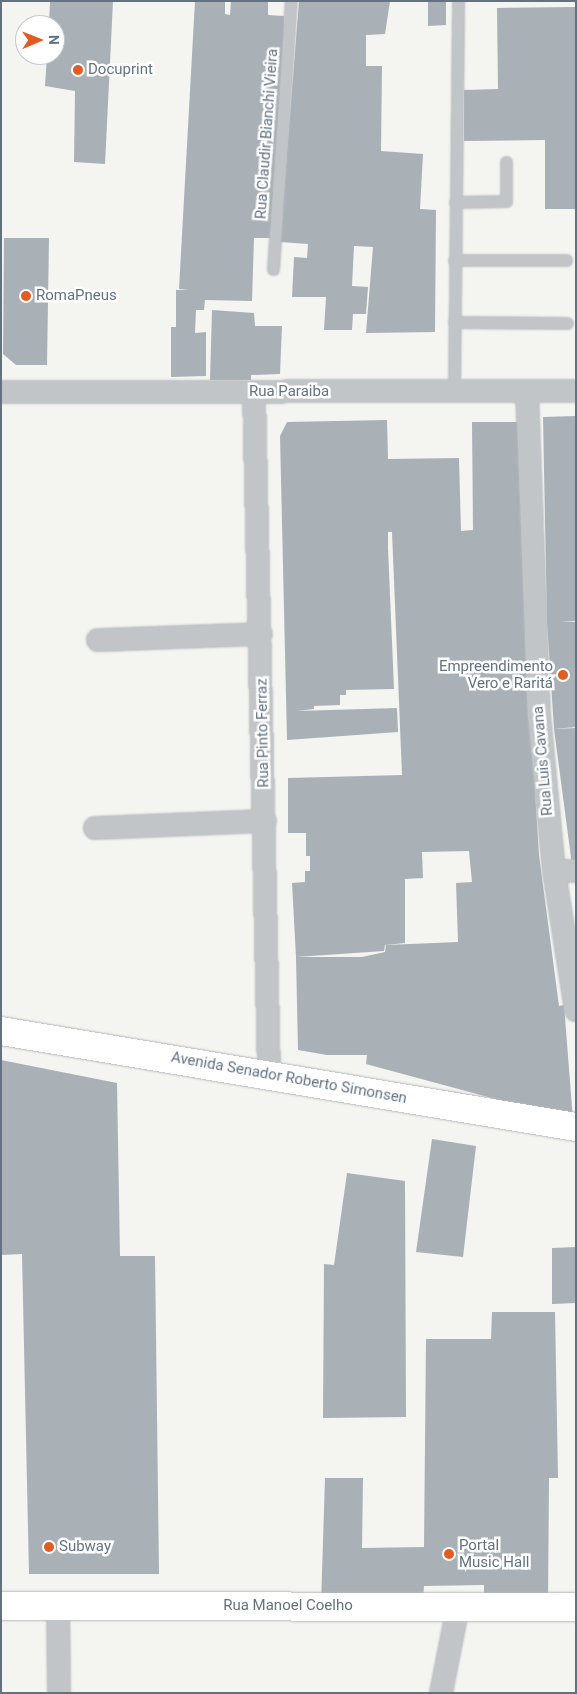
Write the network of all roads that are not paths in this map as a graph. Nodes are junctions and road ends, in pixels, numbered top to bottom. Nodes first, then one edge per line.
1 (291, 1) edge
2 (458, 1) edge
3 (506, 162) dead end
4 (455, 202) junction
5 (454, 260) junction
6 (566, 260) dead end
7 (273, 270) dead end
8 (454, 322) junction
9 (566, 323) dead end
10 (454, 391) junction
11 (527, 391) junction
12 (576, 391) edge
13 (1, 392) edge
14 (254, 392) junction
15 (261, 634) junction
16 (98, 640) dead end
17 (265, 821) junction
18 (95, 828) dead end
19 (565, 871) edge
20 (572, 962) edge
21 (576, 1010) edge
22 (1, 1031) edge
23 (270, 1074) junction
24 (576, 1127) edge
25 (1, 1606) edge
26 (58, 1606) junction
27 (458, 1606) junction
28 (576, 1607) edge
29 (59, 1693) edge
30 (441, 1693) edge

1 - 7 lane, Rua Claudir Bianchi Vieira
2 - 4 lane
3 - 4 lane
4 - 5 lane
5 - 6 lane
5 - 8 lane
8 - 9 lane
8 - 10 lane
10 - 11 street, Rua Paraiba
10 - 14 street, Rua Paraiba
11 - 12 street, Rua Paraiba
11 - 19 street, Rua Luis Cavana
13 - 14 street, Rua Paraiba
14 - 15 street, Rua Pinto Ferraz
15 - 16 street
15 - 17 street, Rua Pinto Ferraz
17 - 18 street
17 - 23 street, Rua Pinto Ferraz
19 - 20 street, Rua Luis Cavana
20 - 21 street, Rua Luis Cavana
22 - 23 street, Avenida Senador Roberto Simonsen
23 - 24 street, Avenida Senador Roberto Simonsen
25 - 26 street, Rua Manoel Coelho
26 - 27 street, Rua Manoel Coelho
26 - 29 street
27 - 28 street, Rua Manoel Coelho
27 - 30 street

